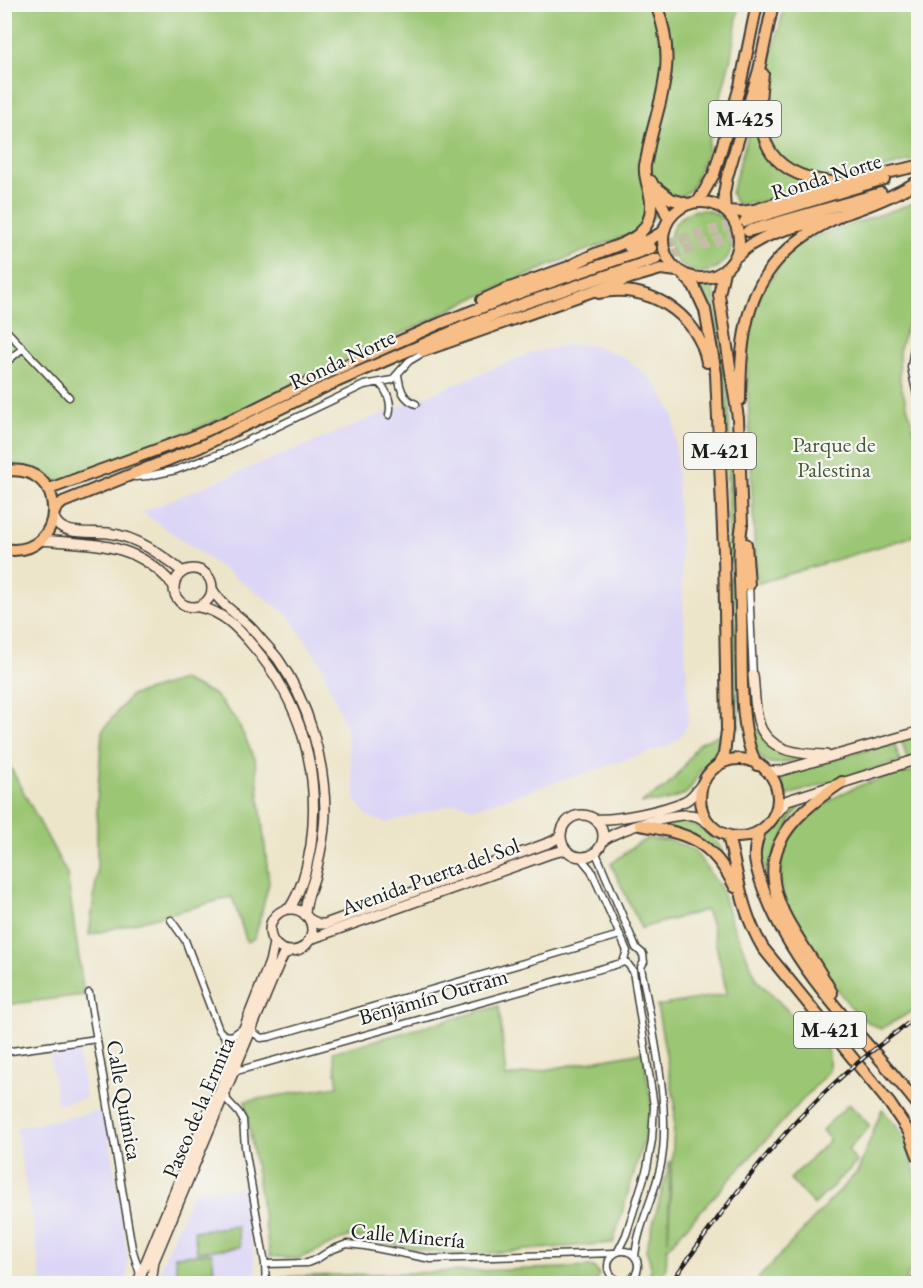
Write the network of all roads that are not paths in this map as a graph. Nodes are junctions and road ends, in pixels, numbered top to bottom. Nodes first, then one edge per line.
1 (656, 4) edge
2 (752, 4) edge
3 (758, 4) edge
4 (773, 4) edge
5 (768, 29) junction
6 (751, 41) junction
7 (647, 158) junction
8 (918, 167) edge
9 (843, 183) junction
10 (916, 183) edge
11 (658, 190) junction
12 (693, 203) junction
13 (726, 211) junction
14 (843, 214) junction
15 (669, 219) junction
16 (664, 231) junction
17 (651, 248) tunnel mouth
18 (735, 258) junction
19 (656, 259) tunnel mouth
20 (570, 266) junction
21 (724, 271) junction
22 (680, 272) junction
23 (523, 314) junction
24 (441, 323) junction
25 (4, 328) edge
26 (918, 329) edge
27 (23, 348) junction
28 (429, 349) junction
29 (4, 364) edge
30 (398, 375) junction
31 (379, 383) junction
32 (918, 395) edge
33 (69, 396) dead end
34 (416, 405) dead end
35 (389, 415) dead end
36 (718, 416) junction
37 (738, 418) junction
38 (260, 419) junction
39 (4, 471) edge
40 (125, 477) junction
41 (49, 489) junction
42 (54, 515) junction
43 (742, 524) junction
44 (41, 540) junction
45 (4, 549) edge
46 (183, 572) junction
47 (173, 585) junction
48 (749, 585) joint
49 (212, 589) junction
50 (199, 607) junction
51 (753, 675) junction
52 (745, 718) junction
53 (918, 732) edge
54 (837, 755) junction
55 (918, 759) edge
56 (718, 766) junction
57 (762, 768) junction
58 (842, 782) junction
59 (702, 784) junction
60 (595, 819) junction
61 (771, 820) junction
62 (708, 823) junction
63 (640, 825) junction
64 (760, 831) junction
65 (561, 836) junction
66 (728, 836) junction
67 (603, 841) junction
68 (565, 850) junction
69 (596, 853) junction
70 (581, 858) junction
71 (743, 903) junction
72 (289, 909) junction
73 (307, 917) junction
74 (171, 920) dead end
75 (620, 935) junction
76 (308, 941) junction
77 (274, 944) junction
78 (636, 948) junction
79 (291, 951) junction
80 (627, 951) junction
81 (625, 962) junction
82 (641, 966) junction
83 (631, 968) junction
84 (89, 993) dead end
85 (842, 1012) junction
86 (246, 1030) junction
87 (224, 1035) junction
88 (97, 1039) junction
89 (4, 1052) edge
90 (234, 1059) junction
91 (252, 1066) junction
92 (233, 1072) junction
93 (903, 1084) junction
94 (226, 1092) junction
95 (918, 1096) edge
96 (918, 1105) edge
97 (918, 1156) edge
98 (132, 1248) junction
99 (150, 1249) junction
100 (616, 1252) junction
101 (588, 1254) junction
102 (635, 1257) junction
103 (608, 1263) junction
104 (265, 1264) junction
105 (139, 1279) edge
106 (151, 1284) edge
107 (266, 1284) edge

1 - 7 main road
2 - 6 main road
3 - 6 main road, M-425
4 - 5 main road, M-425
5 - 9 main road
5 - 13 main road, M-425
6 - 12 main road, M-425
7 - 11 main road
7 - 20 main road
8 - 9 main road
8 - 10 main road, Ronda Norte
9 - 13 main road
10 - 14 main road
11 - 12 main road
11 - 15 main road
12 - 13 main road
12 - 15 main road
13 - 18 main road
14 - 18 main road
14 - 37 main road
15 - 16 main road
16 - 20 main road, Ronda Norte
16 - 22 main road, M-421
17 - 24 main road, Ronda Norte
18 - 21 main road
19 - 38 main road, Ronda Norte
20 - 24 main road, Ronda Norte
21 - 22 main road
21 - 37 main road, M-421
22 - 23 main road
22 - 36 main road, M-421
23 - 28 main road
23 - 36 main road
24 - 41 main road, Ronda Norte
25 - 27 street
26 - 32 street
27 - 29 street
27 - 33 street
28 - 30 street
28 - 38 main road
30 - 31 street
30 - 34 street
31 - 35 street
31 - 40 street
36 - 56 main road, M-421
37 - 43 main road, M-421
38 - 40 main road, Ronda Norte
39 - 41 main road
40 - 42 main road, Ronda Norte
41 - 42 main road
42 - 44 main road, Ronda Norte
42 - 46 main road
43 - 48 main road, M-421
43 - 52 main road, M-421
44 - 45 main road
44 - 47 main road
46 - 47 main road
46 - 49 main road
47 - 50 main road
48 - 51 street, M-421
49 - 50 main road
49 - 73 main road
50 - 72 main road
51 - 52 street, M-421
51 - 54 main road
52 - 57 main road, M-421
53 - 54 main road
54 - 57 main road
55 - 58 main road
56 - 57 main road
56 - 59 main road, M-421
57 - 61 main road, M-421
58 - 61 main road
58 - 85 main road
59 - 60 main road
59 - 62 main road
60 - 65 main road
60 - 67 main road
61 - 64 main road
62 - 63 main road
62 - 66 main road
63 - 67 main road
63 - 71 main road
64 - 66 main road
64 - 85 main road
65 - 68 main road
65 - 73 main road, Avenida Puerta del Sol
66 - 71 main road, M-421
67 - 69 main road
68 - 70 main road
68 - 76 main road, Avenida Puerta del Sol
69 - 70 main road
69 - 78 street
70 - 75 street
71 - 97 main road, M-421
72 - 73 main road
72 - 77 main road
73 - 76 main road
74 - 87 street, Paseo de la Ermita
75 - 80 street
75 - 86 street, Benjamín Outram
76 - 79 main road
77 - 79 main road
77 - 86 main road, Paseo de la Ermita
78 - 80 street
78 - 82 street
79 - 86 main road, Paseo de la Ermita
80 - 81 street
81 - 83 street
81 - 91 street, Benjamín Outram
82 - 83 street
82 - 102 street
83 - 100 street
84 - 88 street, Calle Química
85 - 93 main road
86 - 87 street, Paseo de la Ermita
86 - 90 main road, Paseo de la Ermita
86 - 90 main road, Paseo de la Ermita
87 - 90 street, Paseo de la Ermita
88 - 89 street
88 - 98 street, Calle Química
90 - 91 street
90 - 92 main road, Paseo de la Ermita
90 - 99 main road, Paseo de la Ermita
91 - 92 street, Benjamín Outram
92 - 94 main road, Paseo de la Ermita
93 - 95 street
93 - 96 main road
94 - 104 street
94 - 106 main road, Paseo de la Ermita
98 - 99 street
98 - 105 street, Calle Química
99 - 105 main road, Paseo de la Ermita
100 - 101 street, Calle Minería
100 - 102 street
100 - 103 street
101 - 103 street, Calle Minería
101 - 104 street, Calle Minería
102 - 103 street
104 - 107 street

